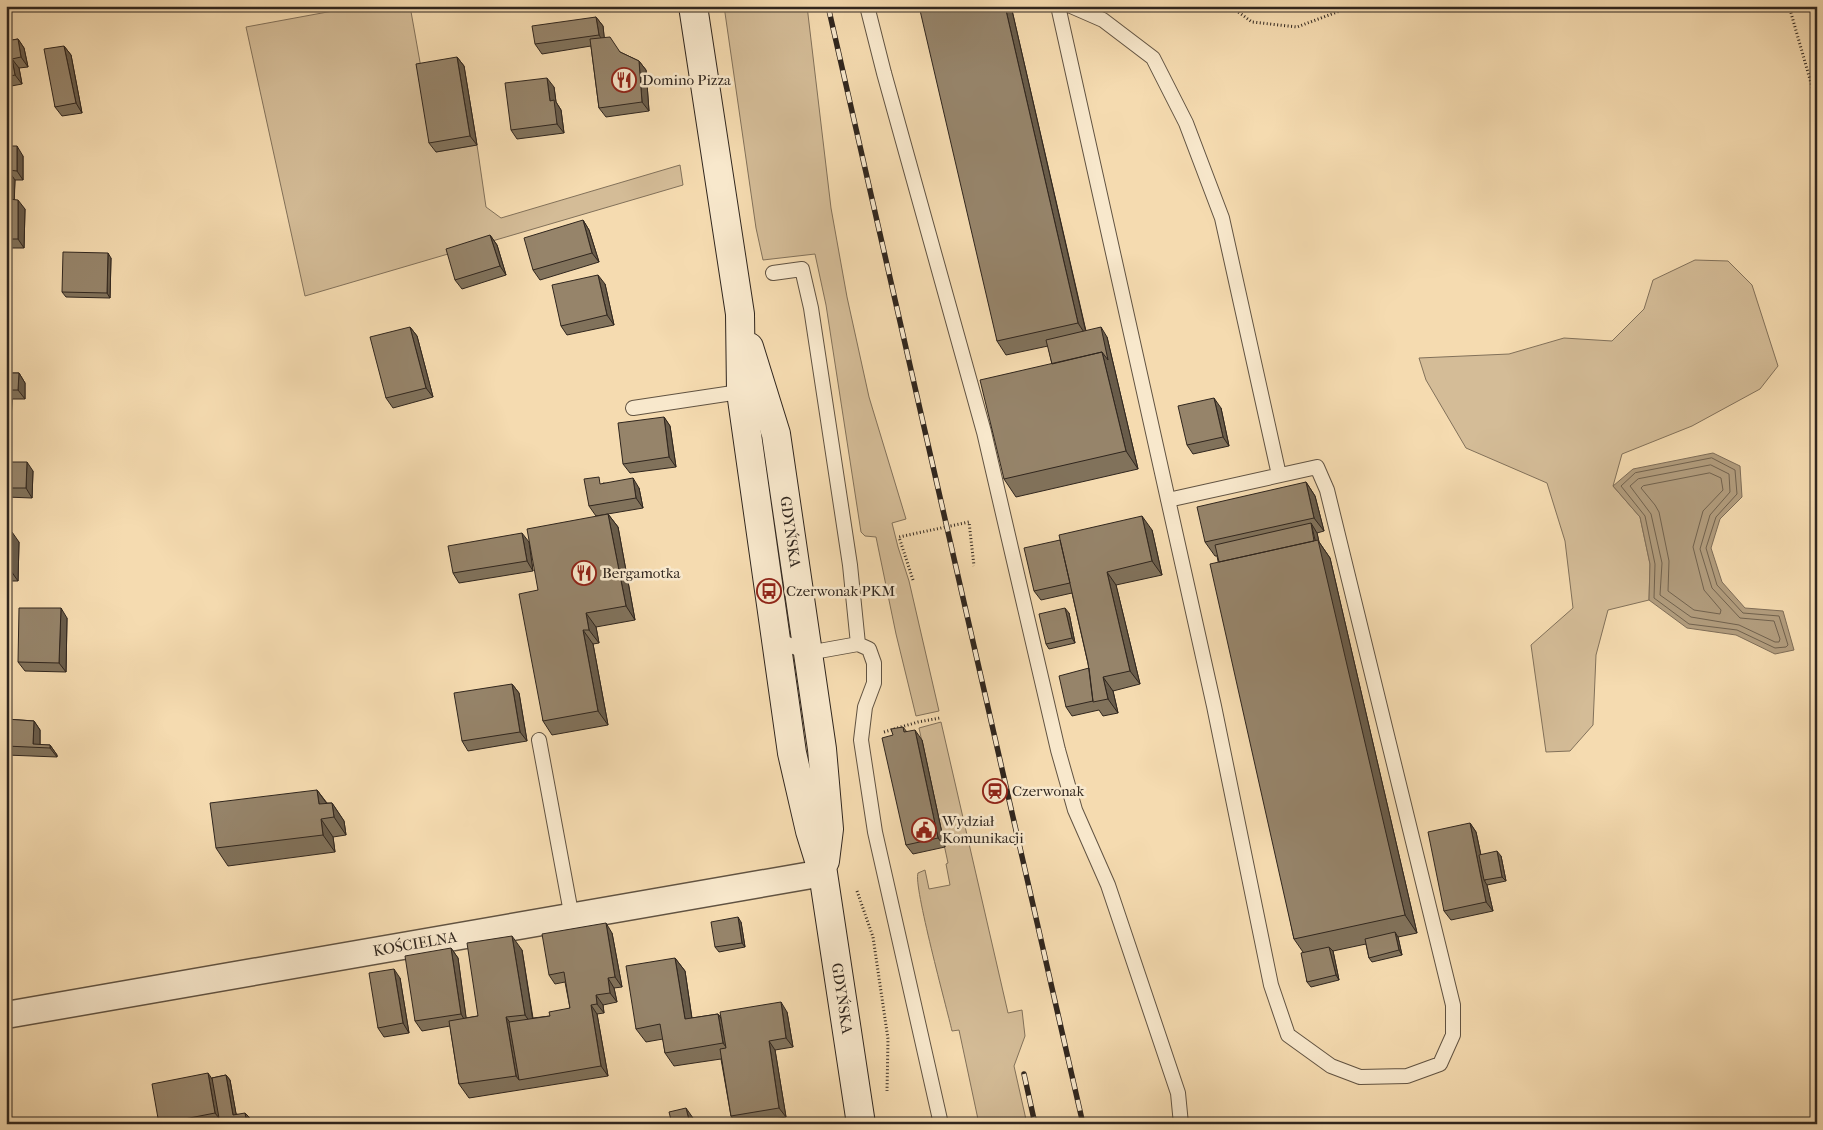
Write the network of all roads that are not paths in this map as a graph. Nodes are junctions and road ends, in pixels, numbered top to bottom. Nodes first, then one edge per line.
1 (693, 6) edge
2 (867, 6) edge
3 (1058, 6) edge
4 (1072, 6) edge
5 (773, 273) dead end
6 (751, 390) junction
7 (633, 408) dead end
8 (1279, 475) junction
9 (1168, 500) junction
10 (776, 639) junction
11 (858, 644) junction
12 (808, 653) junction
13 (539, 740) dead end
14 (824, 873) junction
15 (572, 918) junction
16 (6, 1015) edge
17 (861, 1124) edge
18 (941, 1124) edge
19 (1181, 1124) edge

1 - 6 main road, GDYŃSKA
2 - 19 lane
3 - 9 lane
4 - 8 lane
5 - 11 lane
6 - 7 lane
6 - 10 main road, GDYŃSKA
6 - 12 main road, GDYŃSKA
8 - 9 lane
8 - 9 lane
10 - 12 lane
10 - 14 main road, GDYŃSKA
11 - 12 lane
11 - 18 lane
12 - 14 main road, GDYŃSKA
13 - 15 lane
14 - 15 street, KOŚCIELNA
14 - 17 main road, GDYŃSKA
15 - 16 street, KOŚCIELNA

